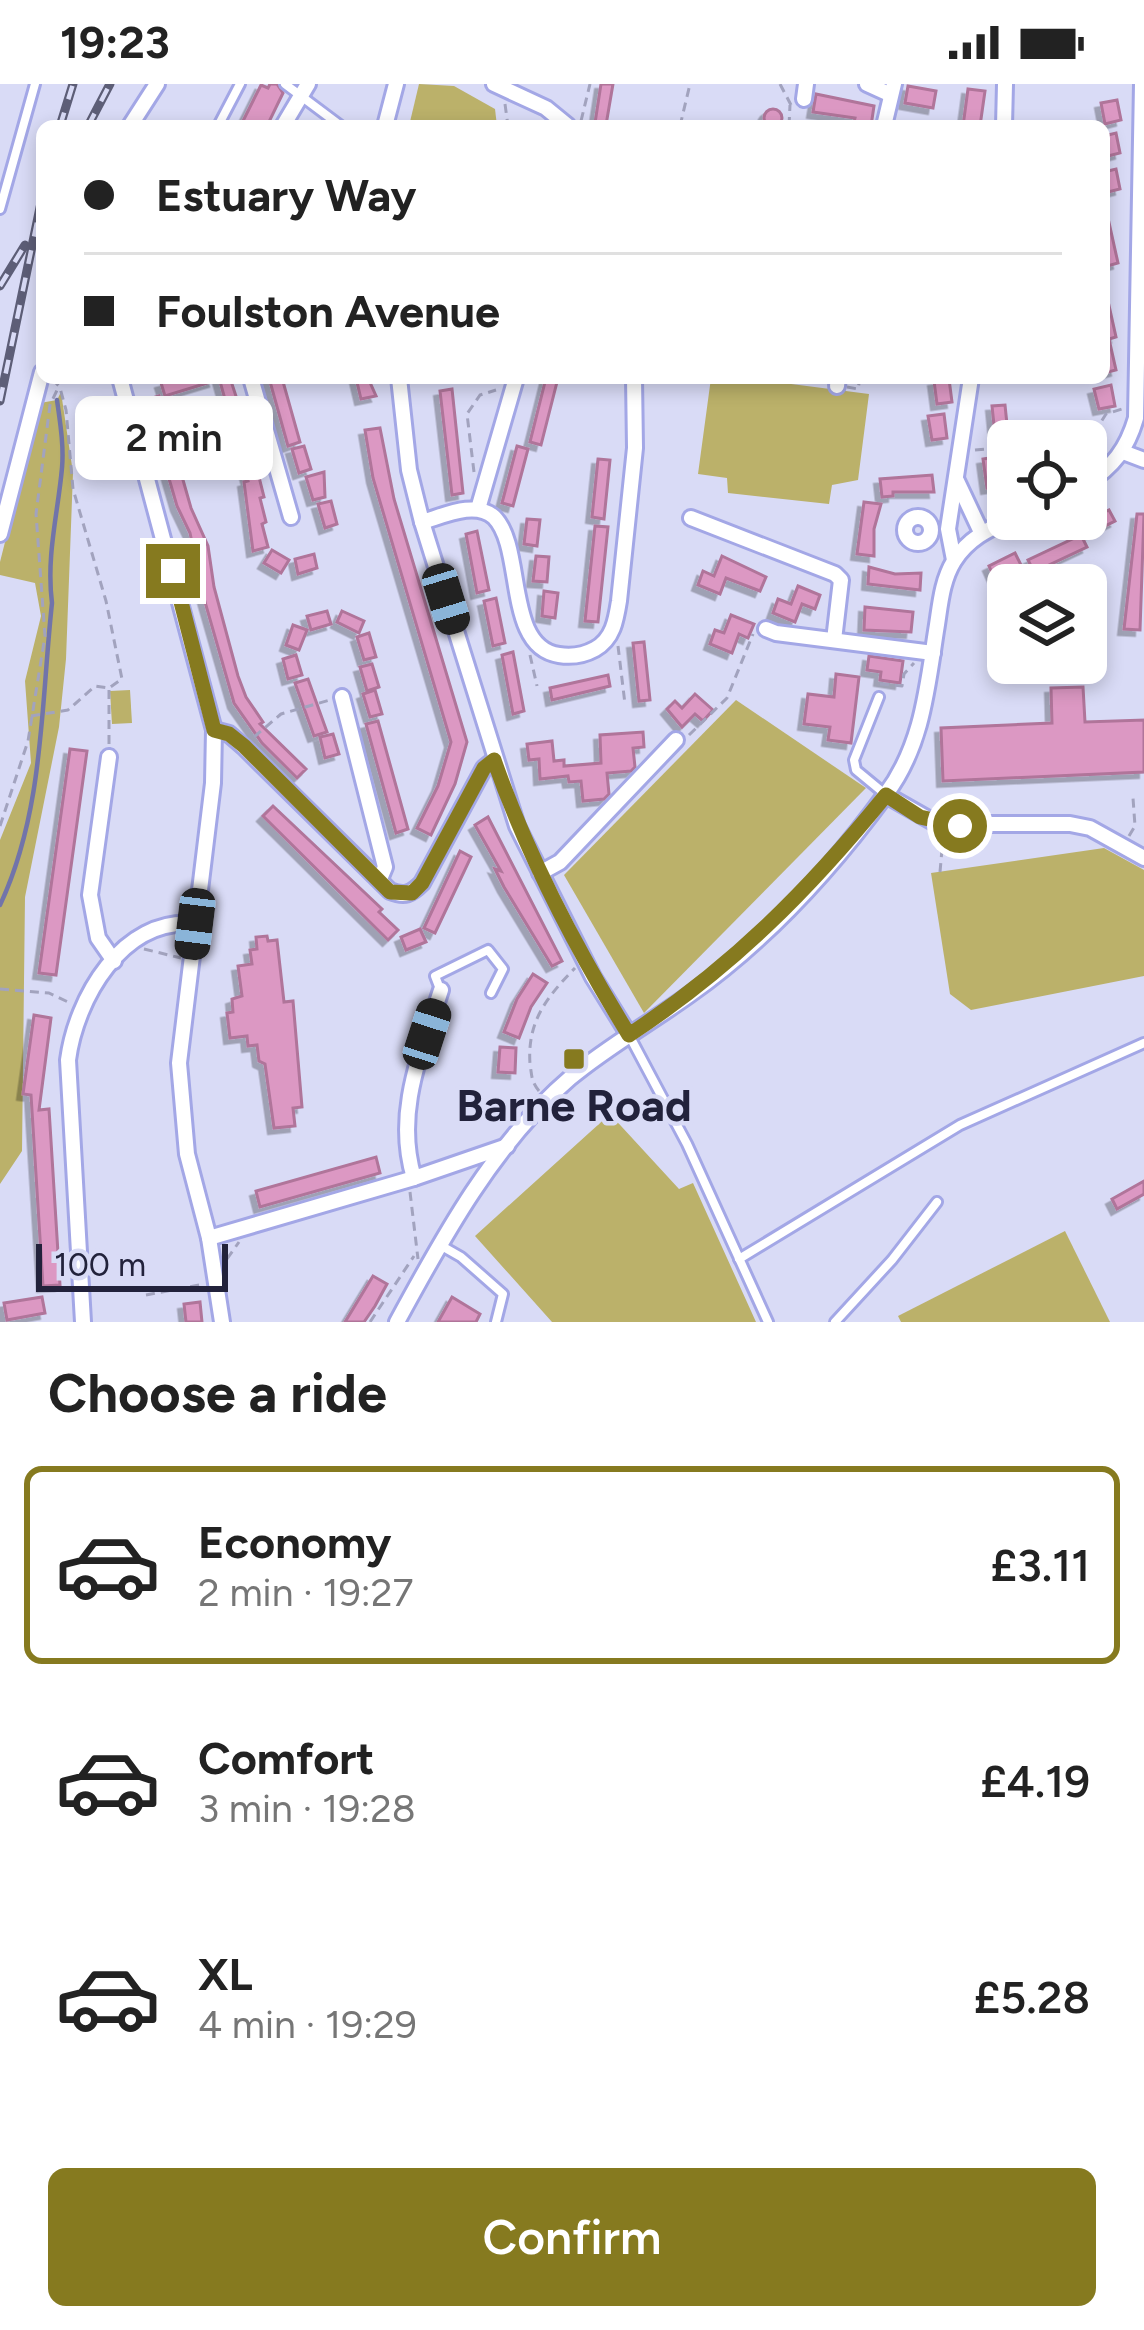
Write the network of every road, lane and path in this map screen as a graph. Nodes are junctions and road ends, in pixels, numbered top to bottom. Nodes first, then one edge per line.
1 (34, 84) edge
2 (158, 84) edge
3 (240, 84) edge
4 (285, 84) edge
5 (396, 84) edge
6 (495, 84) edge
7 (590, 84) edge
8 (690, 84) edge
9 (867, 84) edge
10 (1005, 84) edge
11 (1142, 84) edge
12 (891, 89) edge
13 (304, 90) edge
14 (134, 120) edge
15 (221, 120) edge
16 (286, 120) edge
17 (334, 120) edge
18 (387, 120) edge
19 (507, 120) edge
20 (563, 120) edge
21 (583, 120) edge
22 (681, 120) edge
23 (885, 120) edge
24 (1004, 120) edge
25 (0, 209) edge
26 (39, 384) edge
27 (57, 384) edge
28 (122, 384) edge
29 (253, 384) edge
30 (400, 384) edge
31 (634, 384) edge
32 (969, 384) edge
33 (59, 386) junction
34 (514, 386) edge
35 (1136, 409) junction
36 (1101, 420) edge
37 (961, 449) junction
38 (987, 451) edge
39 (1123, 452) junction
40 (1144, 460) edge
41 (1107, 469) edge
42 (956, 481) junction
43 (952, 500) junction
44 (480, 502) junction
45 (291, 517) dead end
46 (691, 518) dead end
47 (422, 522) junction
48 (928, 522) dead end
49 (987, 529) edge
50 (981, 532) junction
51 (0, 534) edge
52 (954, 560) junction
53 (766, 629) joint
54 (610, 635) junction
55 (531, 636) junction
56 (834, 640) junction
57 (928, 653) junction
58 (537, 686) dead end
59 (109, 688) junction
60 (342, 697) joint
61 (879, 697) joint
62 (625, 704) dead end
63 (32, 716) junction
64 (214, 730) junction
65 (676, 740) joint
66 (244, 746) junction
67 (109, 757) joint
68 (494, 760) junction
69 (886, 795) junction
70 (1133, 798) dead end
71 (0, 826) edge
72 (1132, 830) dead end
73 (942, 843) dead end
74 (1144, 857) edge
75 (940, 872) dead end
76 (539, 873) junction
77 (380, 879) junction
78 (195, 924) junction
79 (130, 946) junction
80 (584, 958) junction
81 (190, 960) junction
82 (114, 961) junction
83 (0, 988) edge
84 (441, 990) joint
85 (491, 993) dead end
86 (79, 1008) junction
87 (629, 1035) junction
88 (1144, 1043) edge
89 (549, 1101) junction
90 (507, 1146) junction
91 (410, 1179) junction
92 (937, 1202) dead end
93 (250, 1226) junction
94 (209, 1238) junction
95 (440, 1245) junction
96 (415, 1255) junction
97 (739, 1259) junction
98 (425, 1271) junction
99 (216, 1278) junction
100 (146, 1295) dead end
101 (83, 1322) edge
102 (222, 1322) edge
103 (370, 1322) edge
104 (397, 1322) edge
105 (496, 1322) edge
106 (768, 1322) edge
107 (835, 1322) edge

1 - 25 lane
2 - 14 street
3 - 15 lane
4 - 13 lane
5 - 18 street
6 - 19 path
6 - 20 street
7 - 21 path
8 - 22 path
9 - 12 street
10 - 24 street
11 - 35 street
12 - 23 street
13 - 16 street
13 - 17 lane
26 - 51 street
27 - 33 path
28 - 64 street
29 - 45 street
30 - 47 street
31 - 54 street
32 - 37 street
33 - 59 path
33 - 63 path
34 - 44 street
34 - 44 path
35 - 36 path
35 - 39 street
37 - 38 path
37 - 42 street
39 - 40 street
39 - 41 street
42 - 43 street
42 - 50 street
43 - 48 street
43 - 52 street
44 - 47 street
44 - 55 street
46 - 56 street
47 - 68 street
49 - 50 street
50 - 52 street
52 - 57 street
53 - 56 street
53 - 65 path
54 - 55 street
54 - 62 path
55 - 58 path
56 - 57 street
57 - 61 path
57 - 69 street
59 - 63 path
59 - 67 path
60 - 66 path
60 - 77 street
61 - 69 lane
63 - 71 path
64 - 66 street
64 - 78 street
65 - 76 street
66 - 77 street
67 - 82 street
68 - 76 street
68 - 77 street
69 - 74 street
69 - 87 street
70 - 72 path
73 - 75 path
76 - 80 street
78 - 79 street
78 - 81 street
79 - 81 path
79 - 82 street
80 - 87 street
80 - 89 path
81 - 94 street
82 - 86 street
83 - 86 path
84 - 85 lane
84 - 91 street
86 - 101 street
87 - 89 street
87 - 97 lane
88 - 97 lane
89 - 90 street
90 - 91 street
90 - 95 street
91 - 93 street
91 - 96 path
92 - 107 lane
93 - 94 street
93 - 99 path
94 - 99 street
95 - 98 street
95 - 105 lane
96 - 98 path
96 - 103 path
97 - 106 lane
98 - 104 street
99 - 100 path
99 - 102 street

